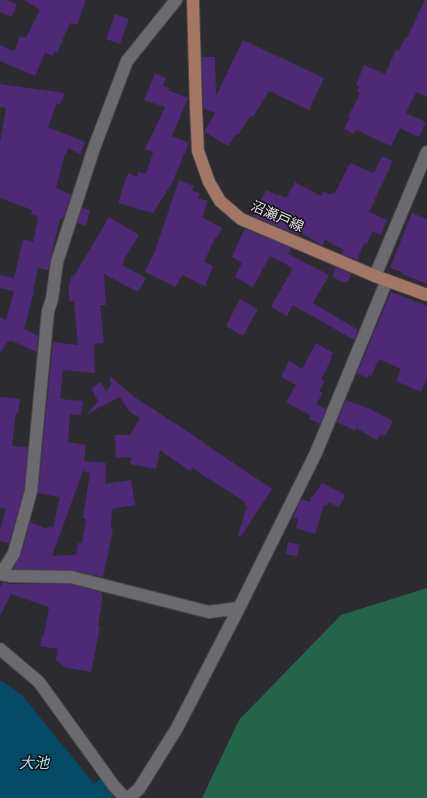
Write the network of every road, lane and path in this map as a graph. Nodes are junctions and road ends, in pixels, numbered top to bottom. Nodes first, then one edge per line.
1 (176, 0) edge
2 (193, 0) edge
3 (427, 152) edge
4 (375, 276) junction
5 (387, 280) junction
6 (427, 295) edge
7 (1, 574) edge
8 (240, 608) junction
9 (0, 649) edge
10 (127, 798) edge

1 - 7 street
2 - 4 main road, 沼瀬戸線
3 - 4 street
4 - 5 main road, 沼瀬戸線
5 - 6 main road, 沼瀬戸線
5 - 8 street
7 - 8 street
8 - 10 street
9 - 10 street

